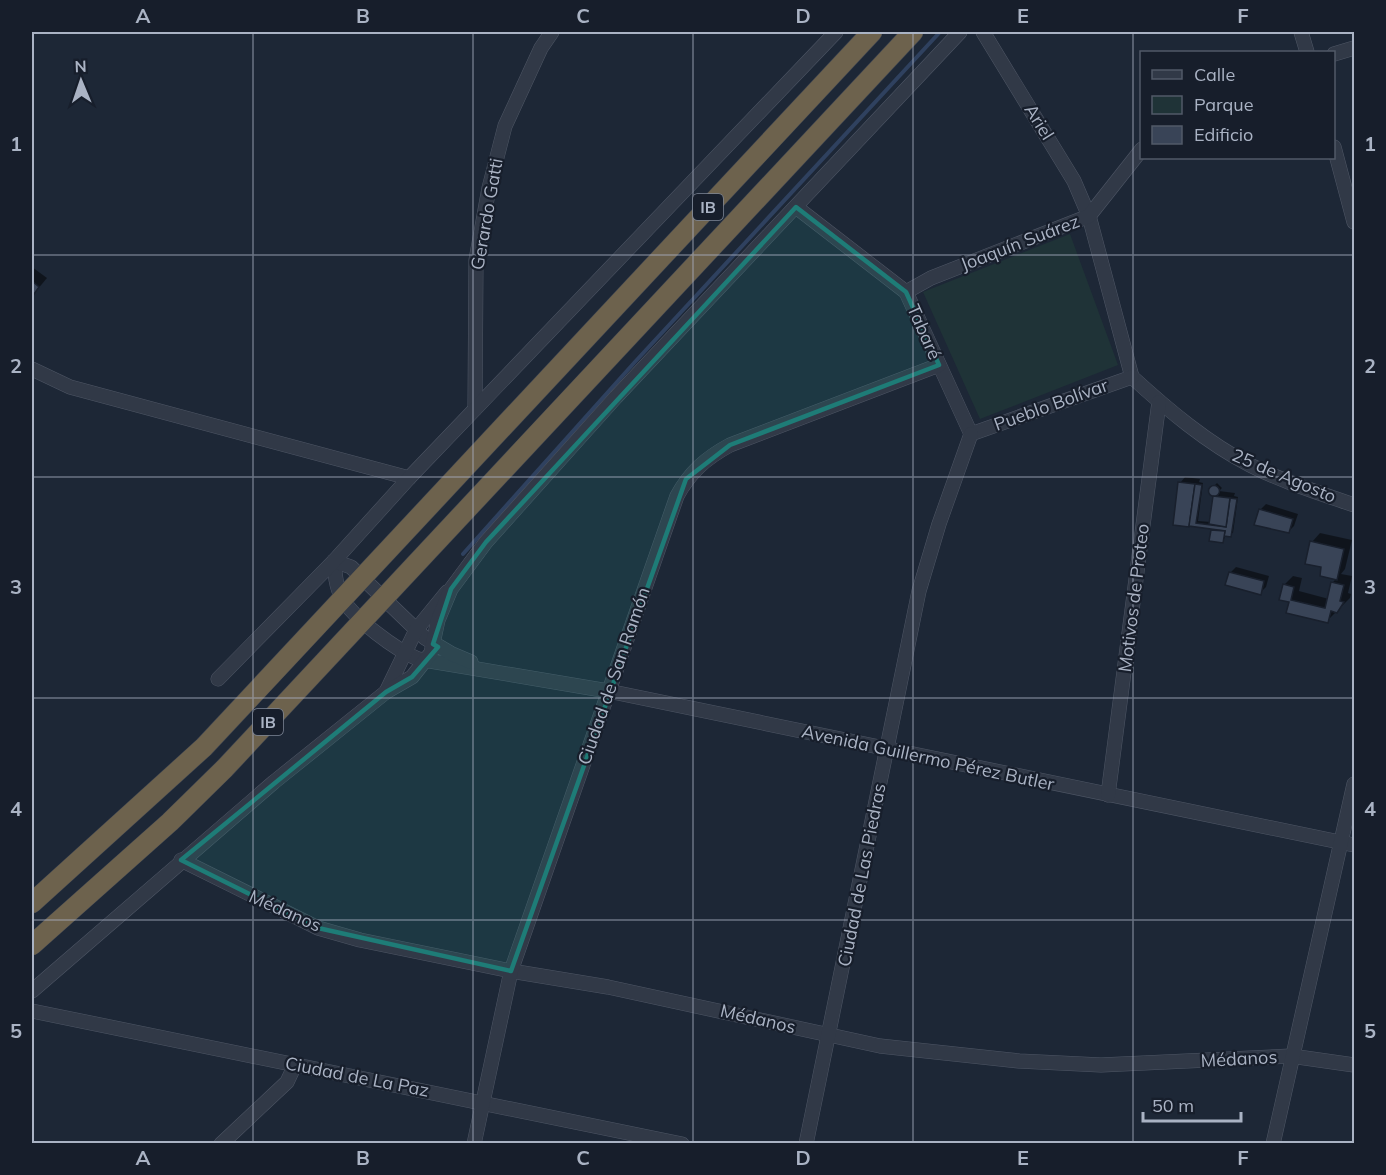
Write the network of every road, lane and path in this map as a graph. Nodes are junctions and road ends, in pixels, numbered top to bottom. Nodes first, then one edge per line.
1 (552, 32) edge
2 (836, 32) edge
3 (872, 32) edge
4 (913, 32) edge
5 (960, 32) edge
6 (983, 32) edge
7 (1300, 32) edge
8 (1354, 48) edge
9 (1307, 51) edge
10 (1335, 54) edge
11 (1335, 151) edge
12 (1140, 152) edge
13 (796, 207) junction
14 (1089, 216) junction
15 (1354, 222) edge
16 (906, 292) junction
17 (939, 365) junction
18 (32, 369) edge
19 (1132, 377) junction
20 (1159, 402) junction
21 (475, 409) junction
22 (971, 434) junction
23 (409, 478) junction
24 (1354, 505) edge
25 (334, 561) junction
26 (363, 578) junction
27 (451, 589) junction
28 (385, 599) junction
29 (343, 600) junction
30 (364, 622) junction
31 (416, 630) junction
32 (433, 644) junction
33 (404, 653) junction
34 (426, 661) junction
35 (502, 671) junction
36 (218, 679) dead end
37 (608, 691) junction
38 (386, 693) junction
39 (887, 750) junction
40 (1354, 784) edge
41 (1108, 795) junction
42 (1348, 844) edge
43 (181, 860) junction
44 (32, 903) edge
45 (32, 945) edge
46 (511, 971) junction
47 (32, 991) edge
48 (32, 1011) edge
49 (829, 1036) junction
50 (1291, 1056) junction
51 (295, 1065) junction
52 (1354, 1065) edge
53 (482, 1102) junction
54 (221, 1143) edge
55 (474, 1143) edge
56 (682, 1143) edge
57 (806, 1143) edge
58 (1273, 1143) edge

1 - 21 street, Gerardo Gatti
2 - 21 street
3 - 26 highway, IB
4 - 28 highway, IB
5 - 13 street
6 - 14 street, Ariel
7 - 9 street
8 - 10 street
11 - 15 street
12 - 14 street, Joaquín Suárez
13 - 16 street, Tabaré
13 - 27 street
14 - 16 street, Joaquín Suárez
14 - 19 street, Ariel
16 - 17 street, Tabaré
17 - 22 street, Tabaré
17 - 37 street, Ciudad de San Ramón
18 - 23 street
19 - 20 street, 25 de Agosto
19 - 22 street, Pueblo Bolívar
20 - 24 street, 25 de Agosto
20 - 41 street, Motivos de Proteo
21 - 23 street
22 - 39 street, Ciudad de Las Piedras
23 - 25 street
25 - 26 street
25 - 29 street
25 - 36 street
26 - 28 street
26 - 29 highway, IB
27 - 31 street
27 - 32 street
28 - 30 highway, IB
28 - 31 street
29 - 30 street
29 - 44 highway, IB
30 - 33 street
30 - 45 highway, IB
31 - 32 street
31 - 33 street
32 - 34 street
32 - 35 street
33 - 34 street
33 - 38 street
34 - 35 street
34 - 38 street
35 - 37 street, Avenida Guillermo Pérez Butler
37 - 39 street, Avenida Guillermo Pérez Butler
37 - 46 street, Ciudad de San Ramón
38 - 43 street
39 - 41 street, Avenida Guillermo Pérez Butler
39 - 49 street, Ciudad de Las Piedras
40 - 42 street
41 - 42 street, Avenida Guillermo Pérez Butler
42 - 50 street
43 - 46 street, Médanos
43 - 47 street
46 - 49 street, Médanos
46 - 53 street, Ciudad de San Ramón
48 - 51 street, Ciudad de La Paz
49 - 50 street, Médanos
49 - 57 street, Ciudad de Las Piedras
50 - 52 street, Médanos
50 - 58 street
51 - 53 street, Ciudad de La Paz
51 - 54 street
53 - 55 street, Ciudad de San Ramón
53 - 56 street, Ciudad de La Paz

